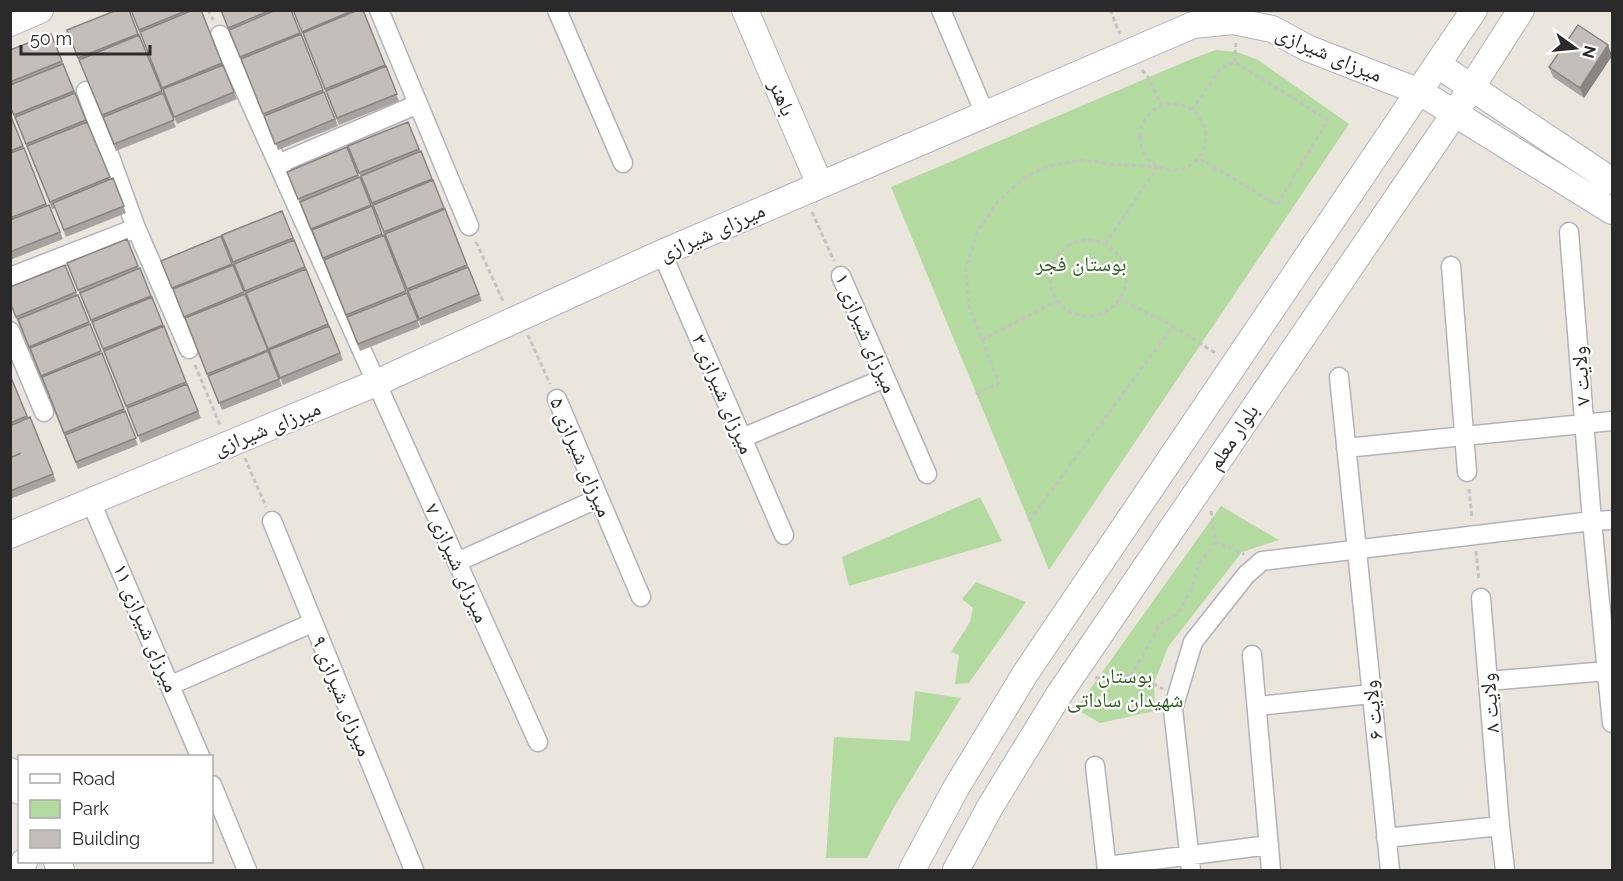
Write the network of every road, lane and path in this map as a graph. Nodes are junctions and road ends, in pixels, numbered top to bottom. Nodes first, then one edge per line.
1 (40, 10) edge
2 (379, 10) edge
3 (557, 10) edge
4 (745, 10) edge
5 (941, 10) edge
6 (1110, 10) edge
7 (1474, 10) edge
8 (1521, 10) edge
9 (10, 23) edge
10 (220, 35) dead end
11 (1127, 52) junction
12 (1438, 65) junction
13 (1470, 87) junction
14 (86, 91) edge
15 (1420, 92) junction
16 (418, 104) junction
17 (1161, 106) junction
18 (1192, 110) junction
19 (1455, 113) junction
20 (985, 114) junction
21 (1199, 158) junction
22 (623, 163) dead end
23 (278, 164) junction
24 (1158, 167) junction
25 (1612, 181) edge
26 (812, 188) junction
27 (1612, 211) edge
28 (470, 226) joint
29 (136, 228) junction
30 (1569, 232) dead end
31 (1106, 244) junction
32 (662, 253) junction
33 (1451, 266) dead end
34 (841, 276) joint
35 (10, 277) edge
36 (1120, 299) junction
37 (1057, 301) junction
38 (516, 320) junction
39 (1173, 326) junction
40 (10, 331) edge
41 (981, 340) junction
42 (189, 349) joint
43 (1234, 366) junction
44 (1339, 377) dead end
45 (885, 378) junction
46 (376, 383) junction
47 (976, 394) dead end
48 (557, 399) joint
49 (44, 412) dead end
50 (1612, 422) edge
51 (1585, 424) junction
52 (1464, 436) junction
53 (742, 438) junction
54 (232, 442) junction
55 (1346, 448) junction
56 (1467, 472) joint
57 (927, 474) dead end
58 (1200, 486) junction
59 (599, 498) junction
60 (90, 500) junction
61 (1612, 520) edge
62 (272, 521) joint
63 (1029, 521) dead end
64 (1592, 521) junction
65 (10, 535) edge
66 (784, 535) dead end
67 (1474, 535) junction
68 (1216, 542) junction
69 (1356, 549) junction
70 (1262, 561) junction
71 (457, 562) junction
72 (641, 597) dead end
73 (1481, 598) joint
74 (312, 622) junction
75 (1252, 655) dead end
76 (1607, 671) junction
77 (1131, 676) junction
78 (1488, 681) junction
79 (1066, 684) junction
80 (171, 685) junction
81 (1371, 694) junction
82 (1176, 700) junction
83 (1258, 706) junction
84 (1612, 723) edge
85 (538, 742) dead end
86 (200, 755) edge
87 (1095, 766) dead end
88 (10, 771) edge
89 (213, 786) edge
90 (18, 790) edge
91 (1500, 826) junction
92 (1386, 838) junction
93 (1269, 845) junction
94 (1190, 863) edge
95 (1107, 868) edge
96 (247, 870) edge
97 (414, 870) edge
98 (912, 870) edge
99 (956, 870) edge
100 (1271, 870) edge
101 (1390, 870) edge
102 (1505, 870) edge

1 - 9 main road
2 - 16 street
3 - 22 street
4 - 26 main road, باهنر
5 - 20 street
6 - 11 path
7 - 12 main road, بلوار معلم
8 - 13 main road, بلوار معلم
10 - 23 street, میرزای شیرازی ۷
11 - 15 main road, میرزای شیرازی
11 - 17 path
11 - 20 main road, میرزای شیرازی
12 - 13 main road
12 - 15 main road, بلوار معلم
13 - 19 main road, بلوار معلم
13 - 25 main road
14 - 29 street
15 - 19 main road, میرزای شیرازی
15 - 43 main road, بلوار معلم
16 - 23 street
16 - 28 street
17 - 18 path
17 - 24 path
18 - 21 path
18 - 21 path
19 - 27 main road, میرزای شیرازی
19 - 58 main road, بلوار معلم
20 - 26 main road, میرزای شیرازی
21 - 24 path
23 - 46 street, میرزای شیرازی ۷
24 - 31 path
24 - 41 path
26 - 32 main road, میرزای شیرازی
26 - 34 path, میرزای شیرازی ۱
28 - 38 path, میرزای شیرازی ۵
29 - 35 street
29 - 42 street
30 - 51 street, ولایت ۷
31 - 36 path
31 - 37 path
32 - 38 main road, میرزای شیرازی
32 - 53 street, میرزای شیرازی ۳
33 - 52 street
34 - 45 street, میرزای شیرازی ۱
36 - 37 path
36 - 39 path
37 - 41 path
38 - 46 main road, میرزای شیرازی
38 - 48 path, میرزای شیرازی ۵
39 - 43 path
39 - 63 path
40 - 49 street
41 - 47 path
42 - 54 path
43 - 98 main road, بلوار معلم
44 - 55 street, ولایت ۶
45 - 53 street
45 - 57 street, میرزای شیرازی ۱
46 - 54 main road, میرزای شیرازی
46 - 71 street, میرزای شیرازی ۷
48 - 59 street, میرزای شیرازی ۵
50 - 51 street
51 - 52 street
51 - 64 street, ولایت ۷
52 - 55 street
52 - 56 street
53 - 66 street, میرزای شیرازی ۳
54 - 60 main road, میرزای شیرازی
54 - 62 path
55 - 69 street, ولایت ۶
56 - 67 path
58 - 68 path
58 - 79 main road, بلوار معلم
59 - 71 street
59 - 72 street, میرزای شیرازی ۵
60 - 65 main road, میرزای شیرازی
60 - 80 street, میرزای شیرازی ۱۱
61 - 64 street
62 - 74 street, میرزای شیرازی ۹
64 - 67 street
64 - 76 street, ولایت ۷
67 - 69 street
67 - 73 path
68 - 70 path
68 - 77 path
69 - 70 street
69 - 81 street, ولایت ۶
70 - 82 street
71 - 85 street, میرزای شیرازی ۷
73 - 78 street, ولایت ۸
74 - 80 street
74 - 97 street, میرزای شیرازی ۹
75 - 83 street
76 - 78 street
76 - 84 street, ولایت ۷
77 - 79 path
77 - 82 path
78 - 91 street, ولایت ۸
79 - 99 main road, بلوار معلم
80 - 86 street, میرزای شیرازی ۱۱
81 - 83 street
81 - 92 street, ولایت ۶
82 - 94 street
83 - 93 street
87 - 95 street
88 - 90 main road
89 - 96 street
91 - 92 street
91 - 102 street, ولایت ۸
92 - 101 street, ولایت ۶
93 - 94 street
93 - 100 street
94 - 95 street

